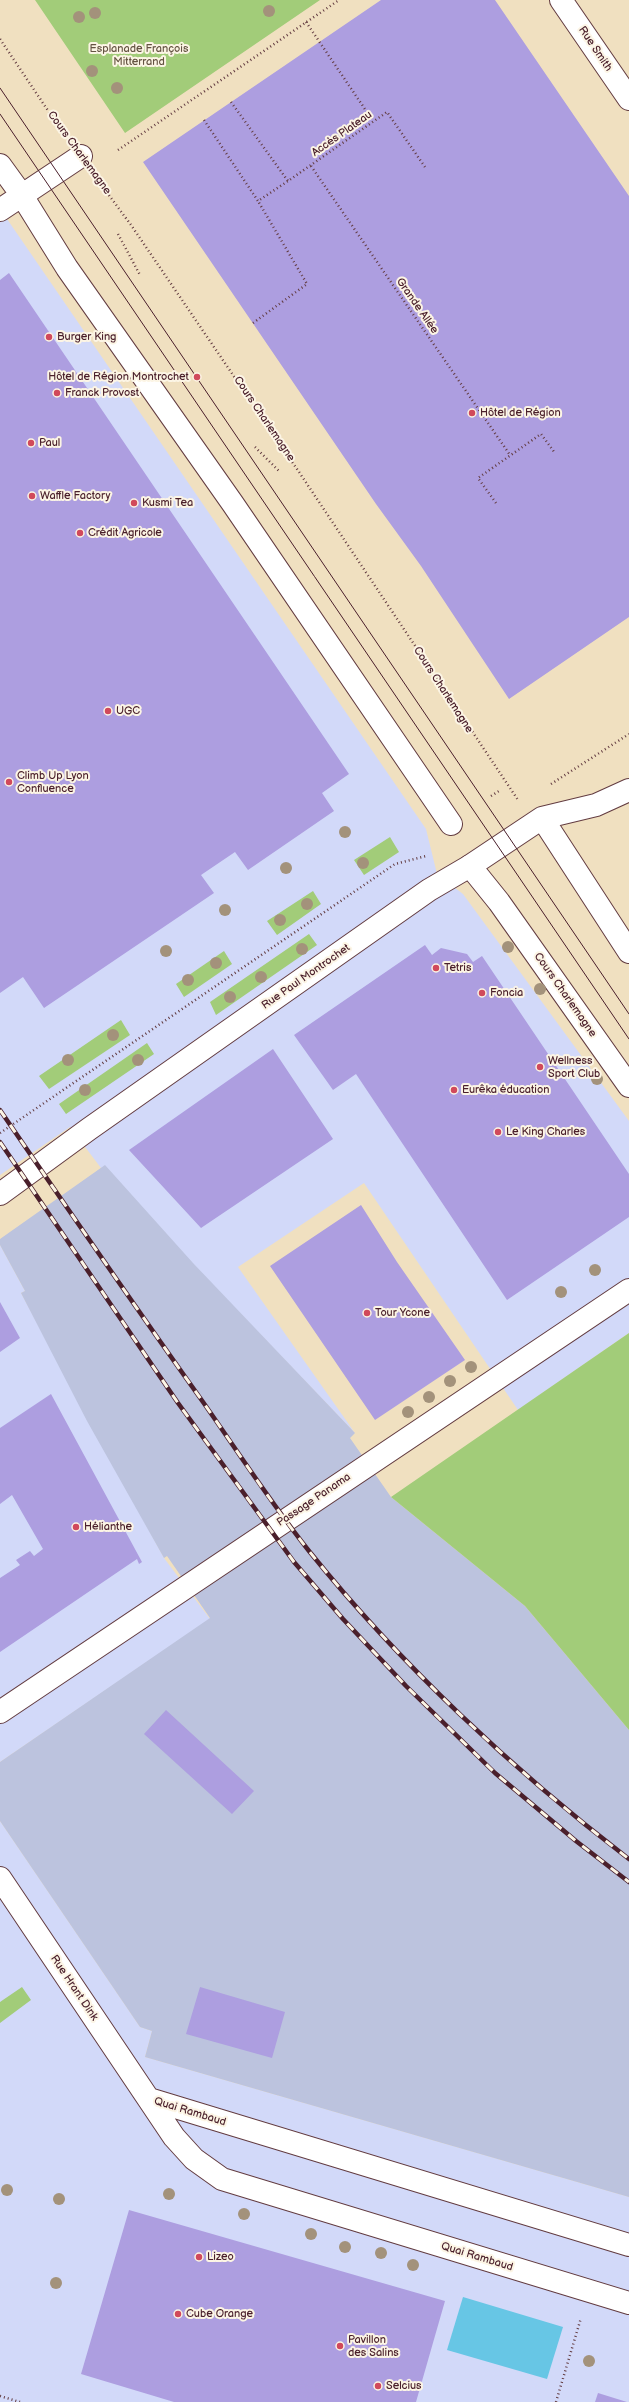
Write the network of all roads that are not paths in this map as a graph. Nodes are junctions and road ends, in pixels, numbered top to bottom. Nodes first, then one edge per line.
1 (561, 0) edge
2 (629, 99) edge
3 (81, 156) road end
4 (0, 165) edge
5 (21, 194) junction
6 (0, 210) edge
7 (629, 790) edge
8 (542, 818) junction
9 (451, 824) dead end
10 (470, 866) junction
11 (629, 952) edge
12 (629, 1086) edge
13 (0, 1194) edge
14 (629, 1290) edge
15 (0, 1712) edge
16 (0, 1878) edge
17 (149, 2099) junction
18 (629, 2245) edge
19 (629, 2303) edge

1 - 2 street, Rue Smith
3 - 5 street
4 - 5 street
5 - 6 street
5 - 9 street
7 - 8 street, Rue Paul Montrochet
8 - 10 street, Rue Paul Montrochet
8 - 11 street
10 - 12 street, Cours Charlemagne
10 - 13 street, Rue Paul Montrochet
14 - 15 street, Passage Panama
16 - 17 street, Rue Hrant Dink
17 - 18 street, Quai Rambaud
17 - 19 street, Quai Rambaud

